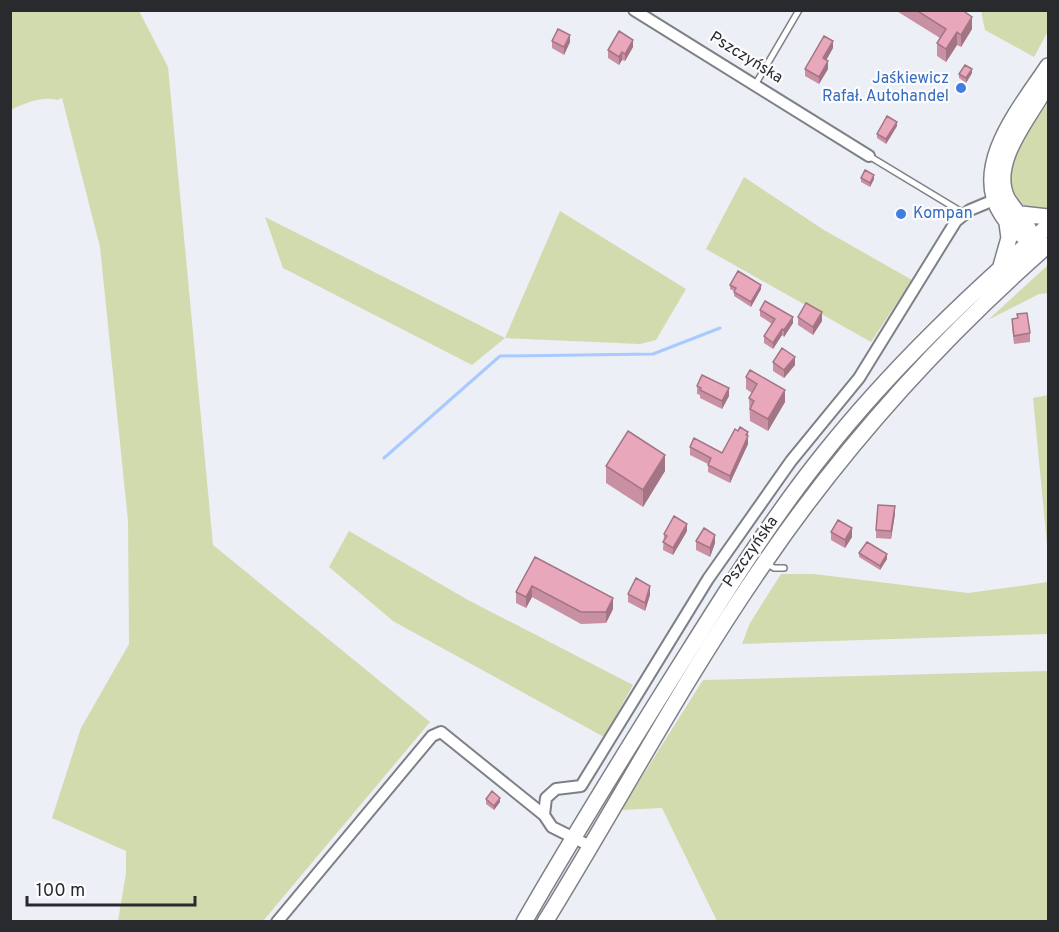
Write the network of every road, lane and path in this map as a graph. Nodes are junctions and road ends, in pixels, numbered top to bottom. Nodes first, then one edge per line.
1 (634, 10) edge
2 (799, 10) edge
3 (1048, 66) edge
4 (1048, 83) edge
5 (755, 85) junction
6 (869, 156) joint
7 (994, 200) junction
8 (965, 214) junction
9 (1021, 214) junction
10 (1048, 217) edge
11 (1007, 223) junction
12 (1048, 226) edge
13 (1032, 241) junction
14 (1048, 244) edge
15 (1030, 261) junction
16 (1000, 269) junction
17 (764, 562) junction
18 (784, 568) dead end
19 (544, 815) junction
20 (572, 838) junction
21 (592, 847) junction
22 (277, 921) edge
23 (524, 921) edge
24 (545, 921) edge

1 - 5 street, Pszczyńska
2 - 5 lane
3 - 7 main road
4 - 9 main road
5 - 6 street, Pszczyńska
6 - 8 lane
7 - 8 street
7 - 11 main road
8 - 19 street
9 - 10 main road
9 - 13 main road
11 - 13 main road
11 - 16 main road
12 - 13 main road, Pszczyńska
13 - 14 main road
13 - 15 main road
13 - 16 main road, Pszczyńska
14 - 15 main road, Pszczyńska
15 - 17 main road, Pszczyńska
16 - 20 main road, Pszczyńska
17 - 18 lane
17 - 21 main road, Pszczyńska
19 - 20 street
19 - 22 street
20 - 21 street
20 - 23 main road, Pszczyńska
21 - 24 main road, Pszczyńska

